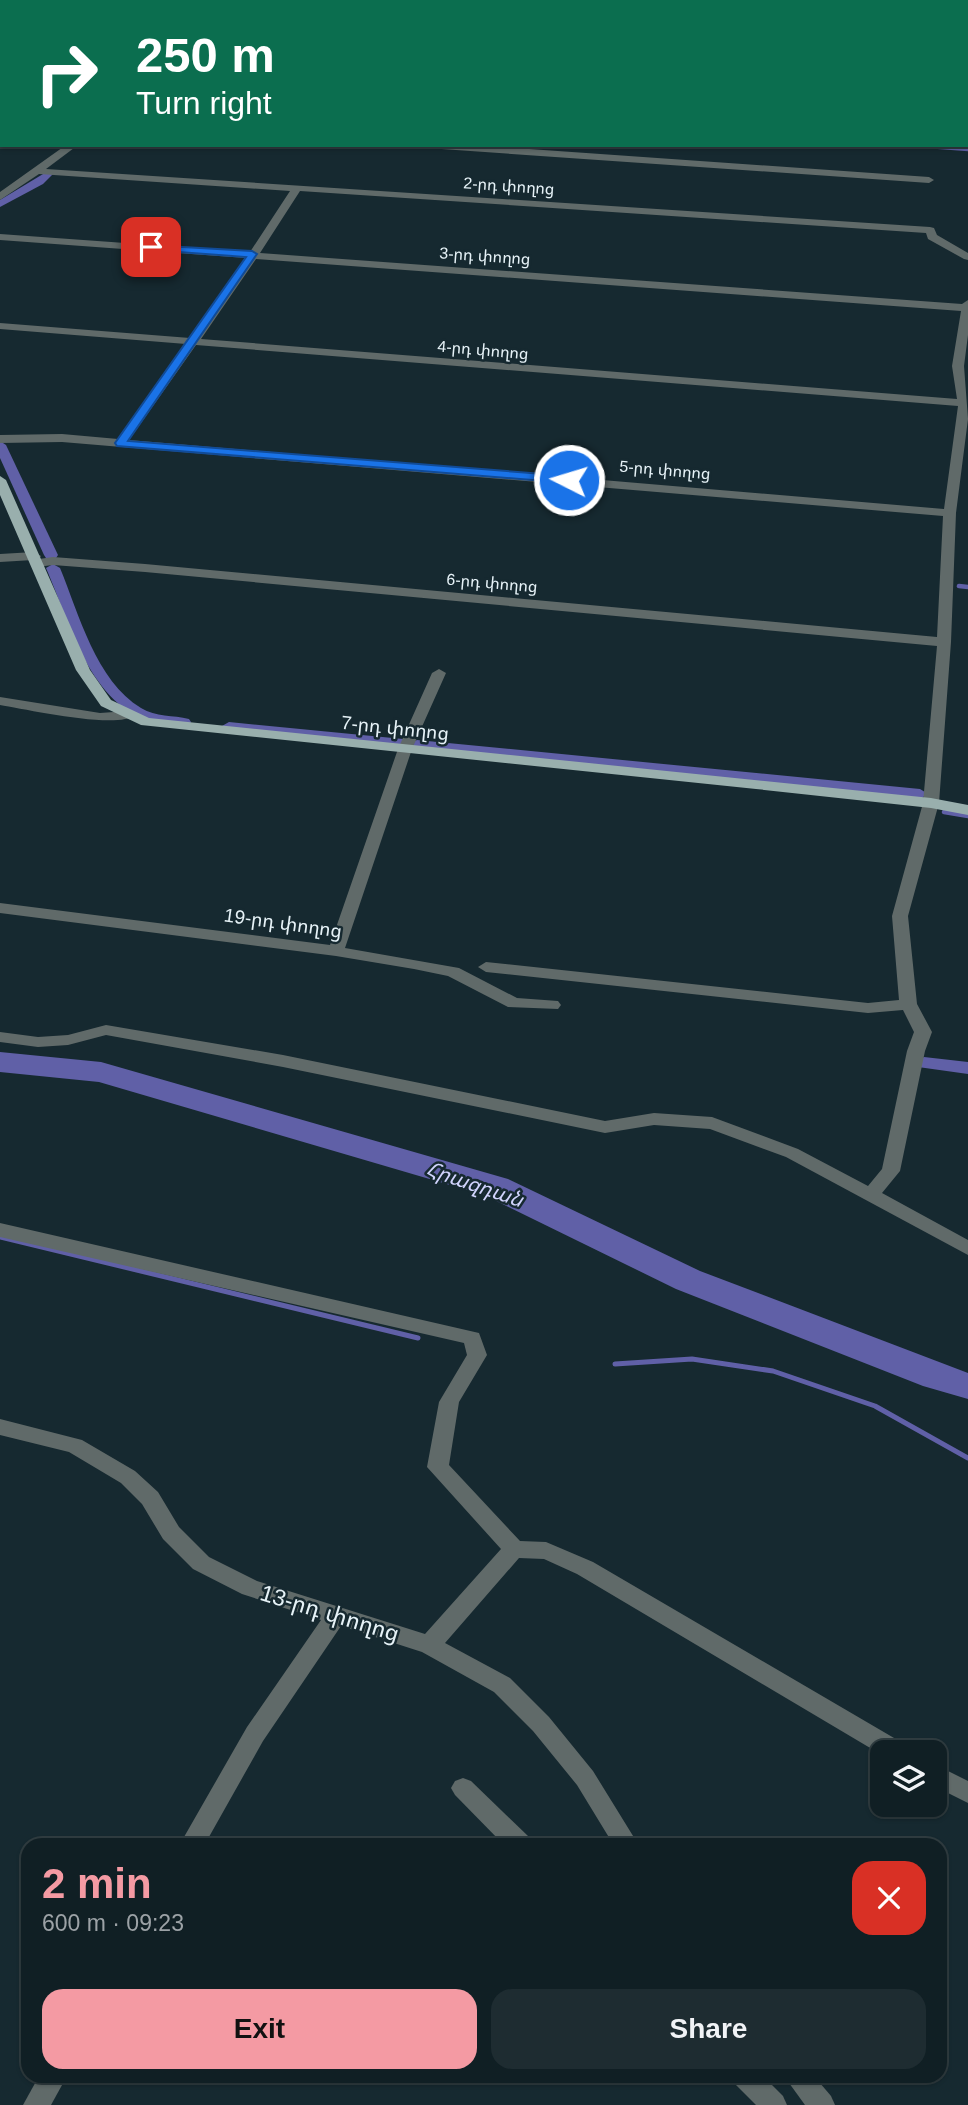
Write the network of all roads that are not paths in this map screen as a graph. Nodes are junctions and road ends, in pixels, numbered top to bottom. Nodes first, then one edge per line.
1 (70, 147) edge
2 (457, 147) edge
3 (37, 170) junction
4 (929, 180) dead end
5 (297, 188) junction
6 (0, 197) edge
7 (0, 237) edge
8 (252, 254) junction
9 (968, 257) edge
10 (968, 306) edge
11 (0, 326) edge
12 (193, 341) junction
13 (964, 403) junction
14 (0, 439) edge
15 (121, 443) junction
16 (0, 480) edge
17 (950, 513) junction
18 (0, 558) edge
19 (36, 559) junction
20 (944, 642) junction
21 (439, 673) dead end
22 (0, 701) edge
23 (128, 715) junction
24 (405, 749) junction
25 (931, 803) junction
26 (968, 810) edge
27 (0, 908) edge
28 (336, 951) junction
29 (486, 967) dead end
30 (908, 1004) junction
31 (552, 1005) dead end
32 (0, 1037) edge
33 (871, 1194) junction
34 (0, 1230) edge
35 (968, 1248) edge
36 (0, 1427) edge
37 (514, 1549) junction
38 (336, 1616) junction
39 (429, 1645) junction
40 (878, 1740) edge
41 (947, 1781) edge
42 (463, 1788) dead end
43 (968, 1793) edge
44 (195, 1838) edge
45 (513, 1838) edge
46 (622, 1838) edge
47 (50, 2083) edge
48 (752, 2083) edge
49 (803, 2083) edge
50 (36, 2105) edge
51 (774, 2105) edge
52 (822, 2105) edge

1 - 3 street
2 - 4 street
3 - 5 street, 2-րդ փողոց
3 - 6 street
5 - 8 street
5 - 9 street, 2-րդ փողոց
7 - 8 street, 3-րդ փողոց
8 - 10 street, 3-րդ փողոց
8 - 12 street
10 - 13 street
11 - 12 street, 4-րդ փողոց
12 - 13 street, 4-րդ փողոց
12 - 15 street
13 - 17 street
14 - 15 street, 5-րդ փողոց
15 - 17 street, 5-րդ փողոց
16 - 19 main road, 7-րդ փողոց
17 - 20 street
18 - 19 street, 6-րդ փողոց
19 - 20 street, 6-րդ փողոց
19 - 23 main road, 7-րդ փողոց
20 - 25 street
21 - 24 street
22 - 23 street
23 - 24 main road, 7-րդ փողոց
24 - 25 main road, 7-րդ փողոց
24 - 28 street
25 - 26 main road, 7-րդ փողոց
25 - 30 street
27 - 28 street, 19-րդ փողոց
28 - 31 street, 19-րդ փողոց
29 - 30 street
30 - 33 street
32 - 33 street
33 - 35 street
34 - 37 street
36 - 38 street, 13-րդ փողոց
37 - 39 street
37 - 40 street
38 - 39 street, 13-րդ փողոց
38 - 44 street
39 - 46 street, 13-րդ փողոց
41 - 43 street
42 - 45 street
47 - 50 street
48 - 51 street
49 - 52 street

